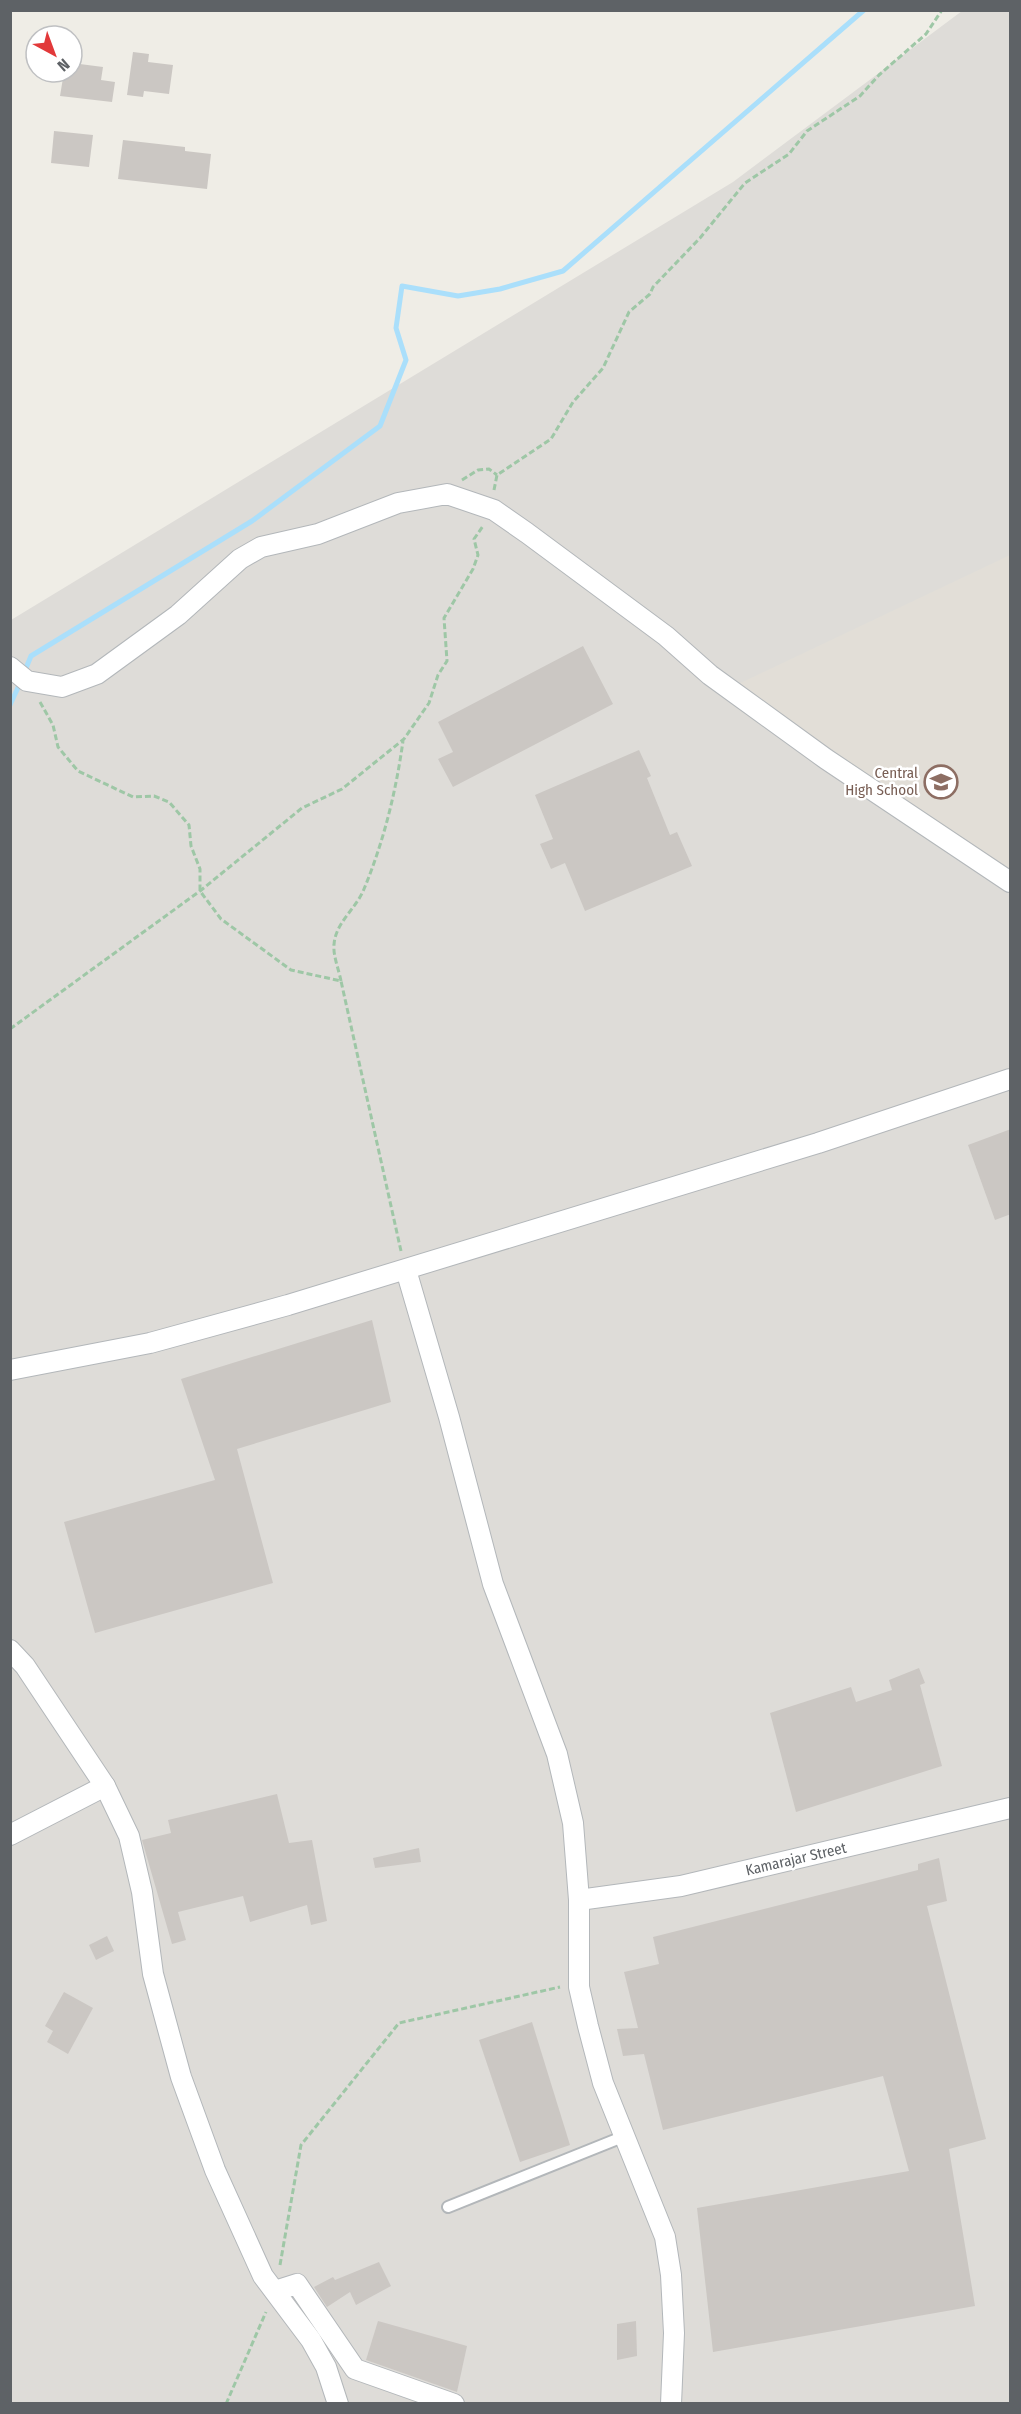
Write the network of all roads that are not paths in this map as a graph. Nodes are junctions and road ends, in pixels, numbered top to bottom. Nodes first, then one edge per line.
1 (10, 667) edge
2 (1011, 882) edge
3 (1011, 1079) edge
4 (406, 1270) junction
5 (10, 1370) edge
6 (10, 1650) edge
7 (105, 1786) junction
8 (1011, 1808) edge
9 (10, 1835) edge
10 (579, 1900) junction
11 (625, 2136) junction
12 (448, 2207) dead end
13 (275, 2291) junction
14 (338, 2403) edge
15 (454, 2403) edge
16 (671, 2403) edge

1 - 2 street
3 - 4 street
4 - 5 street
4 - 10 street
6 - 7 street
7 - 9 street
7 - 13 street
8 - 10 street, Kamarajar Street
10 - 11 street
11 - 12 lane
11 - 16 street
13 - 14 street
13 - 15 street

